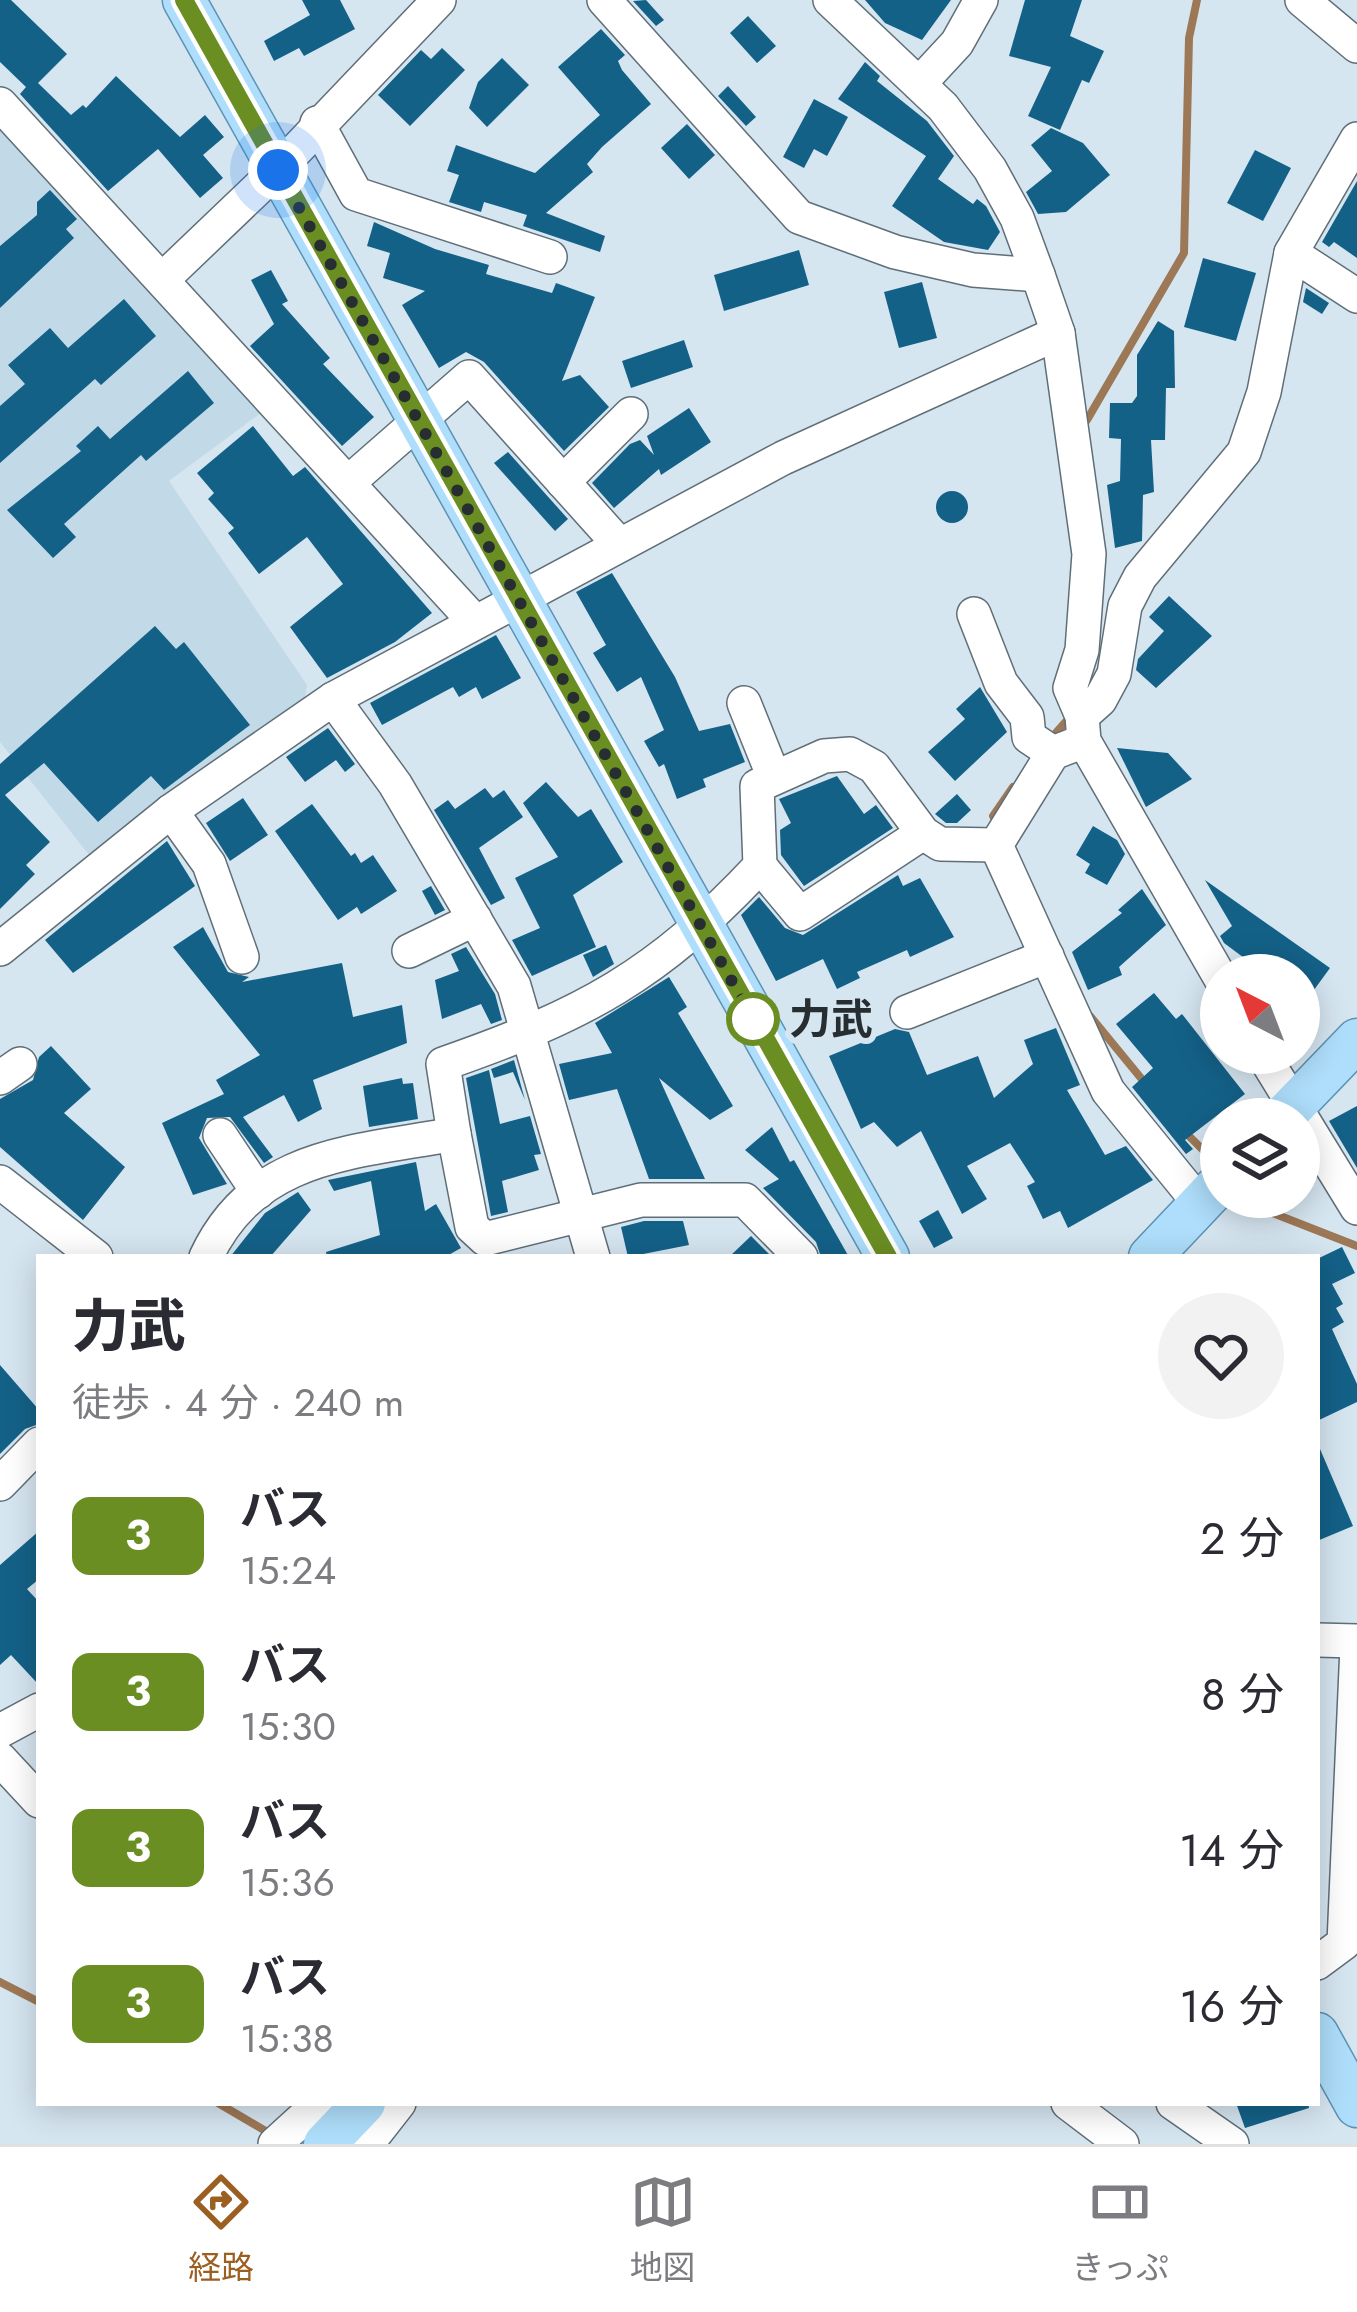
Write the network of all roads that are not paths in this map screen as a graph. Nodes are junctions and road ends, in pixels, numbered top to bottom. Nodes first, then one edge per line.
1 (184, 0) edge
2 (439, 0) edge
3 (604, 0) edge
4 (830, 0) edge
5 (981, 0) edge
6 (1302, 0) edge
7 (1357, 46) edge
8 (919, 84) junction
9 (0, 104) edge
10 (317, 123) junction
11 (1357, 139) edge
12 (278, 170) junction
13 (1291, 253) junction
14 (550, 257) dead end
15 (1038, 275) junction
16 (164, 278) junction
17 (1357, 296) edge
18 (1058, 333) junction
19 (631, 414) dead end
20 (419, 419) junction
21 (350, 481) junction
22 (563, 482) junction
23 (617, 542) junction
24 (517, 601) junction
25 (974, 614) dead end
26 (475, 622) junction
27 (333, 699) junction
28 (744, 703) dead end
29 (1073, 737) junction
30 (773, 775) junction
31 (171, 811) junction
32 (923, 833) junction
33 (996, 845) junction
34 (760, 866) junction
35 (475, 919) junction
36 (701, 929) junction
37 (0, 949) edge
38 (409, 951) dead end
39 (1206, 954) edge
40 (1047, 956) junction
41 (242, 957) dead end
42 (907, 1012) dead end
43 (532, 1034) junction
44 (1357, 1040) edge
45 (1301, 1098) edge
46 (454, 1134) junction
47 (220, 1135) dead end
48 (1320, 1158) edge
49 (0, 1183) edge
50 (1200, 1183) edge
51 (258, 1192) junction
52 (1200, 1204) edge
53 (1357, 1208) edge
54 (580, 1212) junction
55 (92, 1254) edge
56 (207, 1254) edge
57 (592, 1254) edge
58 (797, 1254) edge
59 (886, 1254) edge
60 (1153, 1254) edge
61 (36, 1450) edge
62 (0, 1484) edge
63 (1320, 1640) edge
64 (1357, 1644) edge
65 (0, 1759) edge
66 (36, 1798) edge
67 (1320, 1962) edge
68 (1320, 2039) edge
69 (317, 2106) edge
70 (361, 2106) edge
71 (397, 2106) edge
72 (1072, 2106) edge
73 (1177, 2106) edge
74 (1225, 2106) edge
75 (1357, 2106) edge
76 (1230, 2142) edge
77 (275, 2144) edge
78 (326, 2144) edge
79 (367, 2144) edge
80 (1122, 2144) edge

1 - 12 main road
2 - 10 street
3 - 15 street
4 - 8 street
5 - 8 street
6 - 7 street
8 - 15 street
9 - 16 street
10 - 12 street
10 - 14 street
11 - 13 street
12 - 16 street
12 - 20 main road
13 - 17 street
13 - 29 street
15 - 18 street
16 - 21 street
18 - 23 street
18 - 29 street
19 - 22 street
20 - 21 street
20 - 22 street
20 - 24 main road
21 - 26 street
22 - 23 street
23 - 24 street
24 - 26 street
24 - 36 main road
25 - 29 street
26 - 27 street
27 - 31 street
27 - 35 street
28 - 30 street
29 - 33 street
29 - 39 street
30 - 32 street
30 - 34 street
31 - 37 street
31 - 41 street
32 - 33 street
32 - 34 street
33 - 40 street
34 - 36 street
35 - 38 street
35 - 43 street
36 - 43 street
36 - 59 main road
40 - 42 street
40 - 50 street
43 - 46 street
43 - 54 street
44 - 45 main road
46 - 51 street
46 - 54 street
47 - 51 street
48 - 53 street
49 - 55 street
51 - 56 street
52 - 60 main road
54 - 57 street
54 - 58 street
61 - 62 street
63 - 64 street
64 - 67 street
65 - 66 street
68 - 75 main road
69 - 77 street
70 - 78 main road
71 - 79 street
72 - 80 street
73 - 76 street
74 - 76 street

